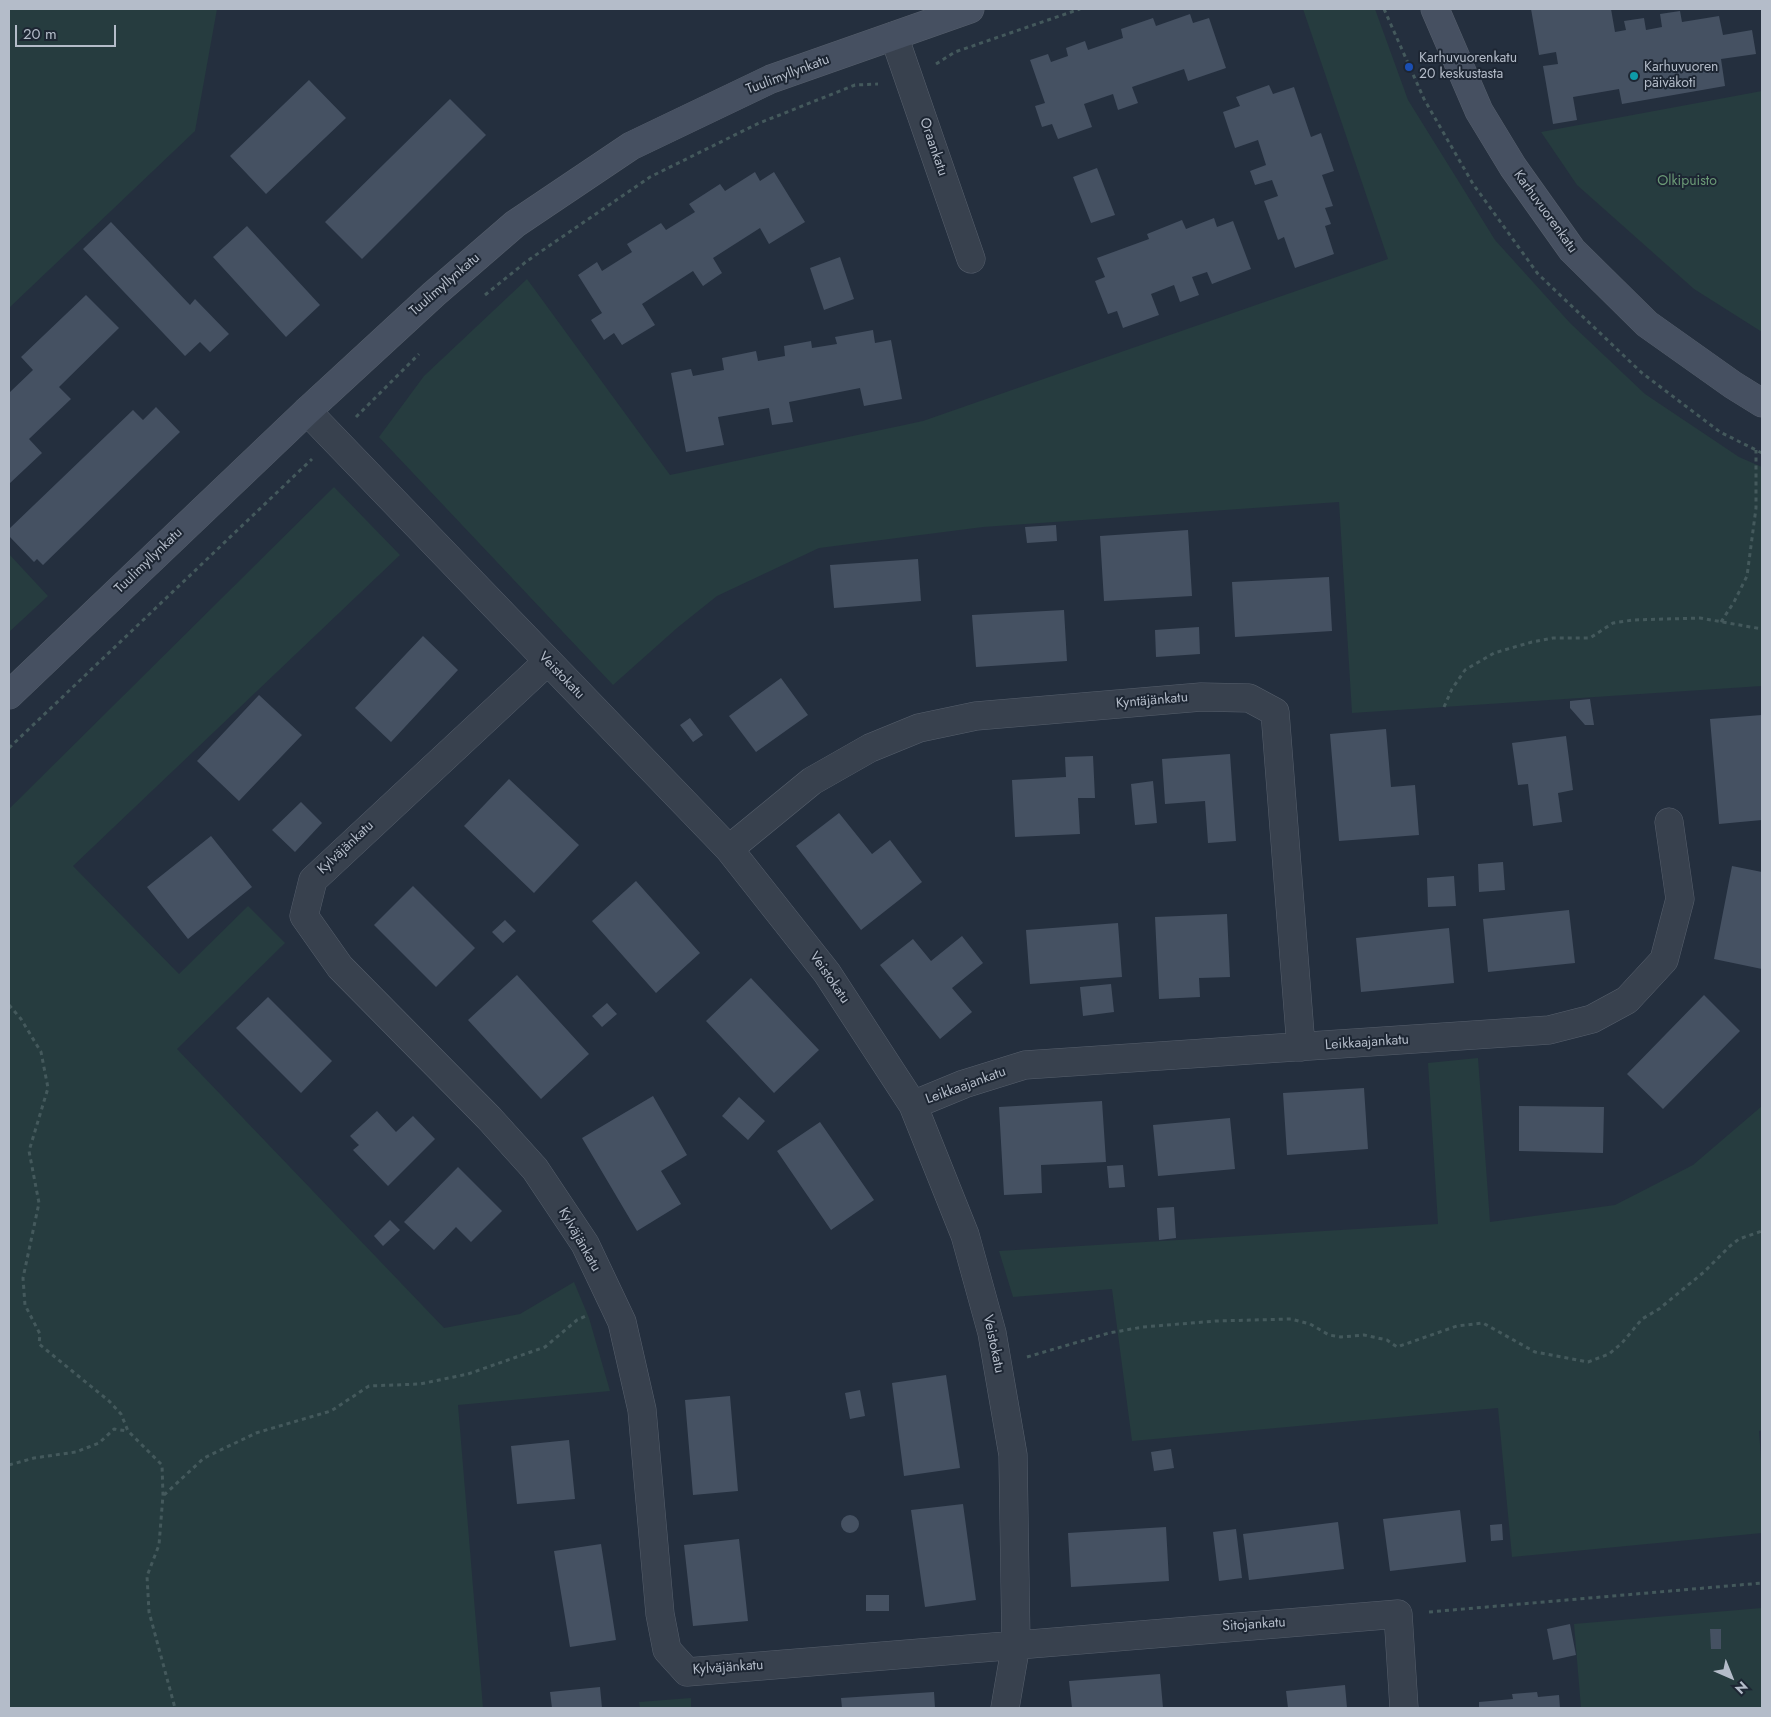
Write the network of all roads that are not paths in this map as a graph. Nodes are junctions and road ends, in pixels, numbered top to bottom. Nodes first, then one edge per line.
1 (970, 9) edge
2 (1435, 9) edge
3 (894, 36) junction
4 (971, 259) dead end
5 (1762, 402) edge
6 (307, 411) junction
7 (546, 662) junction
8 (9, 695) edge
9 (1669, 822) dead end
10 (728, 849) junction
11 (1301, 1047) junction
12 (912, 1105) junction
13 (1016, 1644) junction
14 (1005, 1708) edge
15 (1404, 1708) edge

1 - 3 street, Tuulimyllynkatu
2 - 5 street, Karhuvuorenkatu
3 - 4 street, Oraankatu
3 - 6 street, Tuulimyllynkatu
6 - 7 street, Veistokatu
6 - 8 street, Tuulimyllynkatu
7 - 10 street, Veistokatu
7 - 13 street, Kylväjänkatu
9 - 11 street, Leikkaajankatu
10 - 11 street, Kyntäjänkatu
10 - 12 street, Veistokatu
11 - 12 street, Leikkaajankatu
12 - 13 street, Veistokatu
13 - 14 street, Veistokatu
13 - 15 street, Sitojankatu

